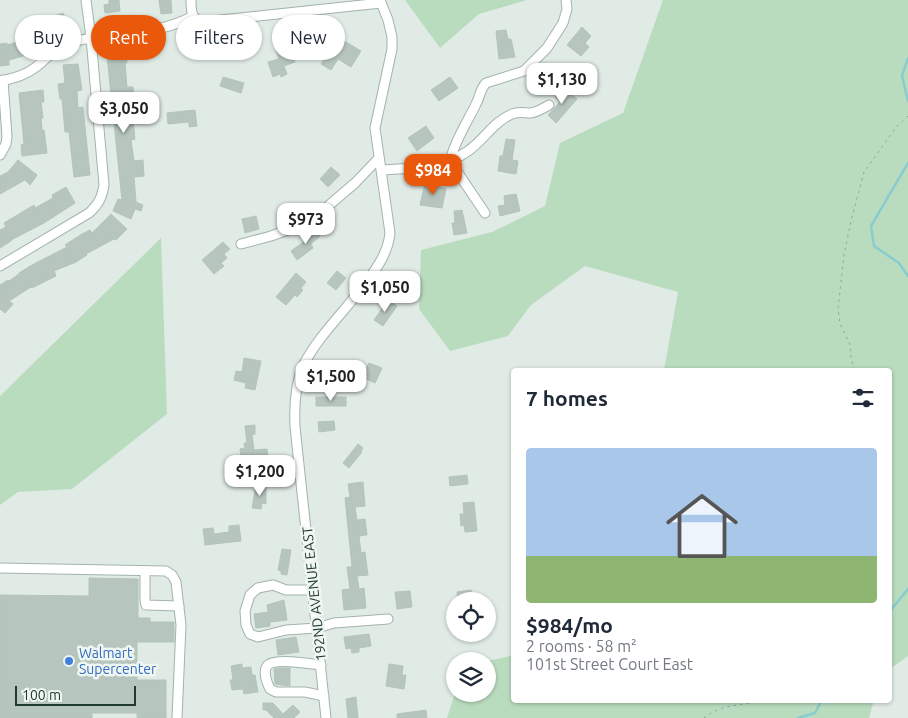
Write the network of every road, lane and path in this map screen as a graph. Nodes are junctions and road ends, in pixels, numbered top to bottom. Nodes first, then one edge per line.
1 (86, 0) edge
2 (191, 0) edge
3 (566, 0) edge
4 (380, 2) edge
5 (193, 15) edge
6 (262, 16) edge
7 (91, 38) joint
8 (93, 60) edge
9 (1, 80) edge
10 (549, 105) dead end
11 (908, 116) edge
12 (0, 155) edge
13 (379, 158) junction
14 (450, 161) junction
15 (382, 170) junction
16 (484, 213) dead end
17 (241, 244) dead end
18 (0, 266) edge
19 (854, 368) edge
20 (0, 568) edge
21 (145, 571) junction
22 (313, 590) junction
23 (179, 606) junction
24 (388, 619) dead end
25 (317, 628) junction
26 (321, 665) junction
27 (324, 696) junction
28 (744, 703) edge
29 (177, 718) edge
30 (326, 718) edge
31 (704, 718) edge

1 - 7 street
2 - 5 street
3 - 14 street
4 - 6 street
4 - 13 street
7 - 9 street
8 - 18 street
9 - 12 street
10 - 14 street
11 - 19 path
13 - 15 street, 192ND AVENUE EAST
13 - 17 street
14 - 15 street
14 - 16 street
15 - 22 street, 192ND AVENUE EAST
20 - 21 street
21 - 23 street
21 - 23 street
22 - 25 street, 192ND AVENUE EAST
22 - 25 street
23 - 29 street
24 - 25 street
25 - 26 street, 192ND AVENUE EAST
26 - 27 street, 192ND AVENUE EAST
26 - 27 street
27 - 30 street, 192ND AVENUE EAST
28 - 31 path

